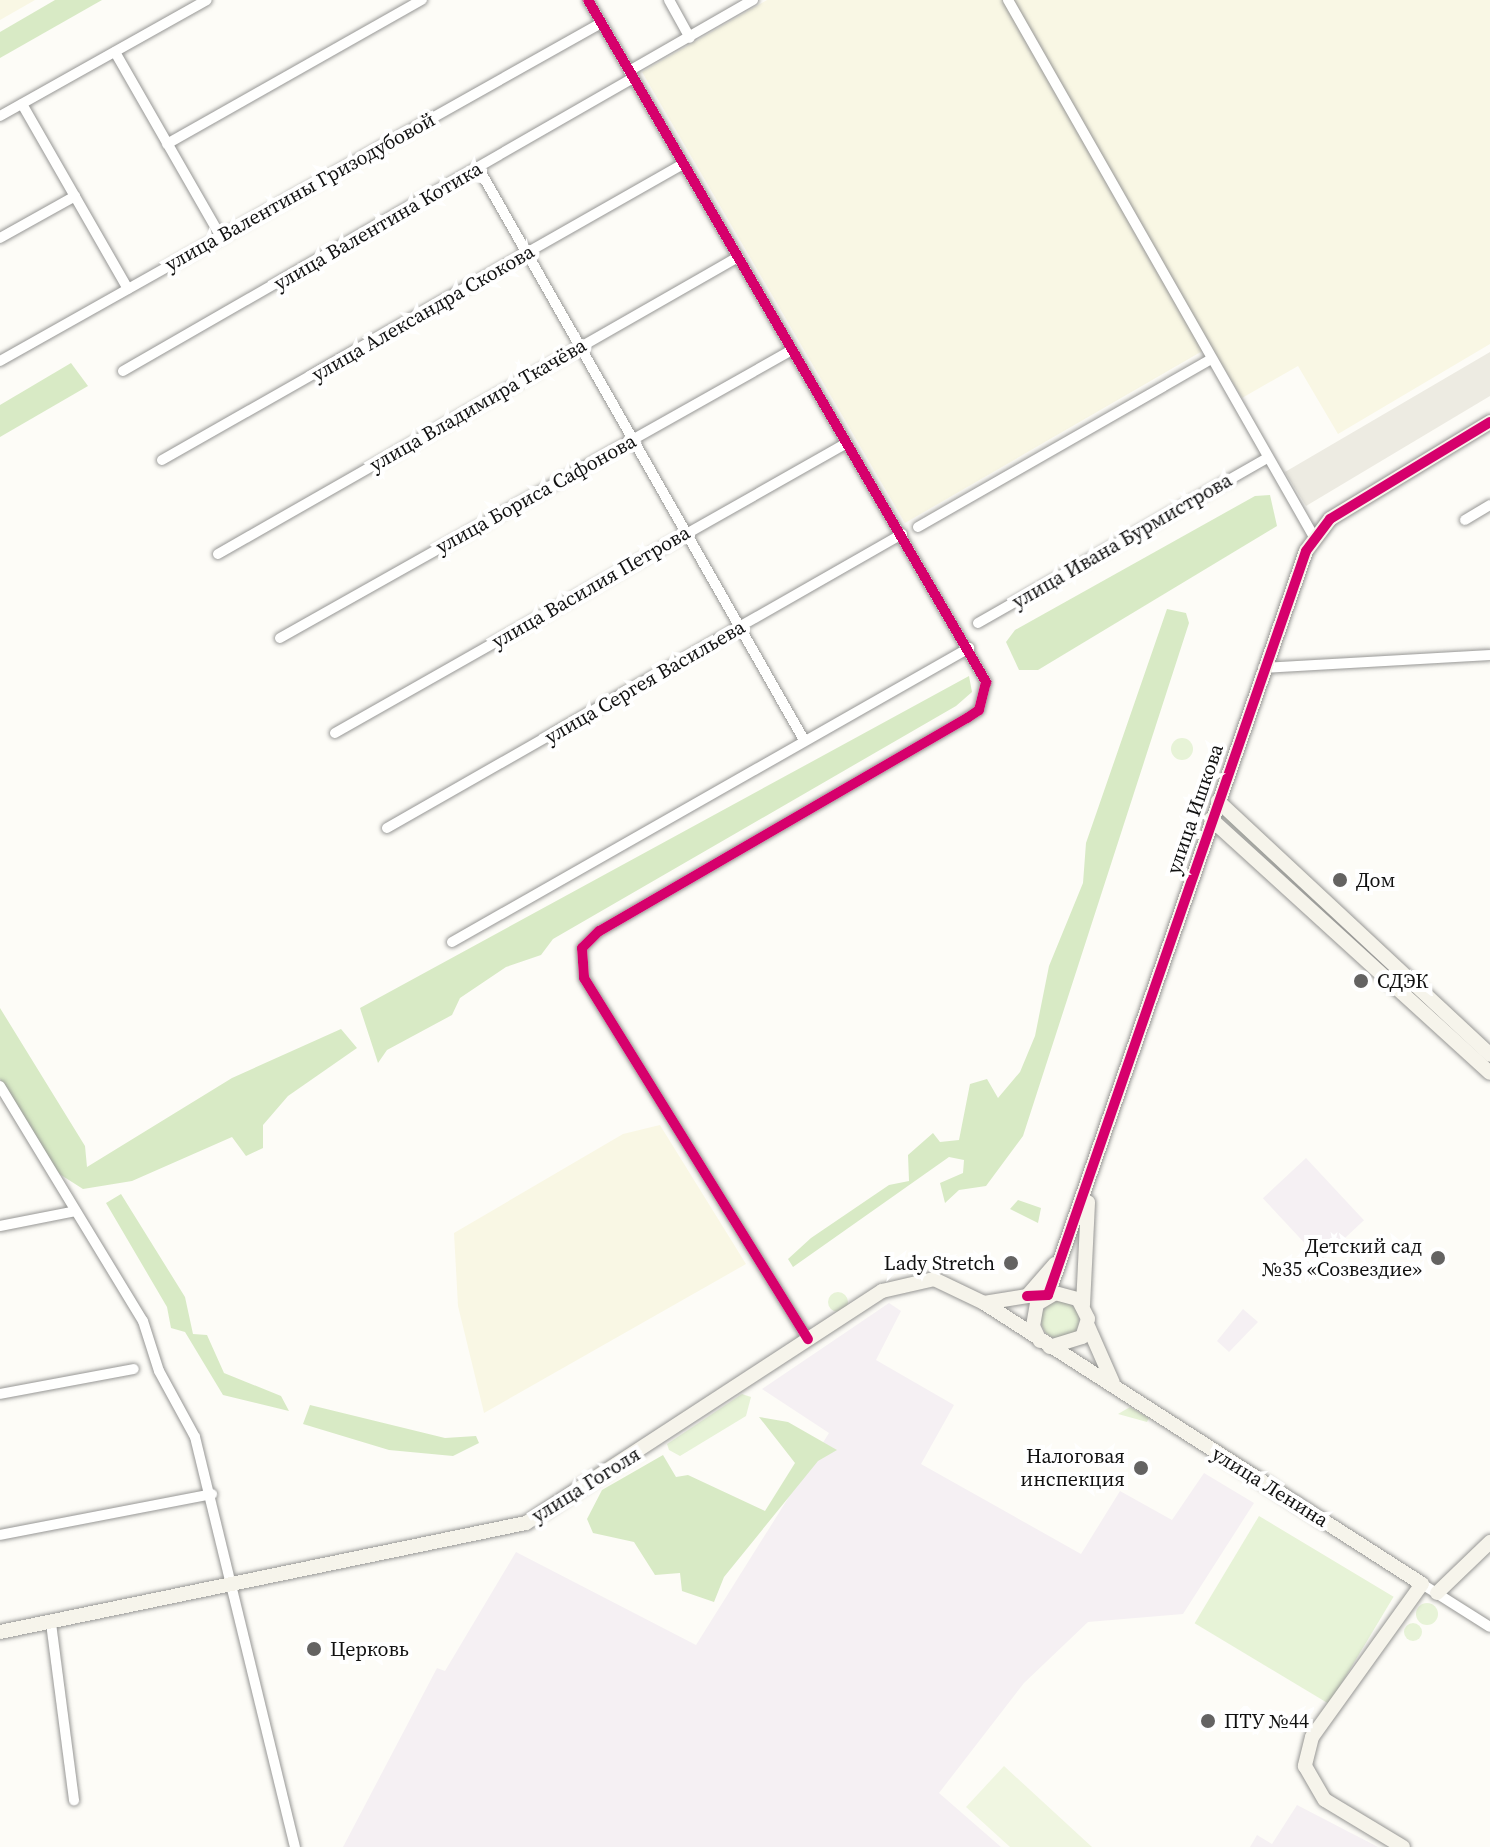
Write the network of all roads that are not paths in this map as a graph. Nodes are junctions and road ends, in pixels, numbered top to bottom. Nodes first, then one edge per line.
1 (207, 0) edge
2 (422, 0) edge
3 (588, 0) edge
4 (669, 0) edge
5 (753, 0) edge
6 (1008, 0) edge
7 (601, 23) junction
8 (690, 38) junction
9 (115, 52) junction
10 (631, 75) junction
11 (22, 104) junction
12 (0, 116) edge
13 (167, 144) junction
14 (683, 164) junction
15 (479, 169) junction
16 (75, 196) junction
17 (221, 237) junction
18 (0, 238) edge
19 (525, 255) junction
20 (738, 257) junction
21 (128, 289) junction
22 (579, 348) junction
23 (792, 350) junction
24 (1211, 359) junction
25 (0, 361) edge
26 (123, 371) dead end
27 (1490, 422) edge
28 (632, 441) junction
29 (847, 443) junction
30 (1267, 458) junction
31 (162, 460) dead end
32 (1490, 505) edge
33 (1465, 520) dead end
34 (918, 527) dead end
35 (686, 533) junction
36 (902, 534) junction
37 (1314, 537) junction
38 (218, 554) dead end
39 (978, 623) dead end
40 (738, 628) junction
41 (280, 638) dead end
42 (969, 648) junction
43 (1490, 655) edge
44 (1261, 669) junction
45 (335, 733) dead end
46 (804, 740) junction
47 (1218, 801) junction
48 (1211, 819) junction
49 (387, 828) dead end
50 (452, 942) dead end
51 (1490, 1055) edge
52 (1490, 1073) edge
53 (0, 1086) edge
54 (1095, 1164) junction
55 (76, 1211) junction
56 (0, 1226) edge
57 (1058, 1260) junction
58 (1048, 1295) junction
59 (1027, 1296) junction
60 (984, 1303) junction
61 (1083, 1305) junction
62 (1088, 1325) junction
63 (808, 1339) junction
64 (1045, 1344) junction
65 (134, 1369) dead end
66 (1120, 1393) junction
67 (0, 1394) edge
68 (212, 1494) junction
69 (0, 1535) edge
70 (1490, 1542) edge
71 (1422, 1584) junction
72 (227, 1588) junction
73 (1437, 1593) junction
74 (51, 1623) junction
75 (1490, 1627) edge
76 (0, 1632) edge
77 (74, 1801) dead end
78 (295, 1847) edge
79 (1403, 1847) edge

1 - 9 street
2 - 13 street
3 - 7 street
4 - 8 street
5 - 8 street, улица Валентина Котика
6 - 24 street
7 - 10 street
7 - 17 street, улица Валентины Гризодубовой
8 - 10 street, улица Валентина Котика
9 - 11 street
9 - 13 street
10 - 14 street
10 - 15 street, улица Валентина Котика
11 - 12 street
11 - 16 street
13 - 17 street
14 - 19 street, улица Александра Скокова
14 - 20 street
15 - 19 street
15 - 26 street, улица Валентина Котика
16 - 18 street
16 - 21 street
17 - 21 street, улица Валентины Гризодубовой
19 - 22 street
19 - 31 street, улица Александра Скокова
20 - 22 street, улица Владимира Ткачёва
20 - 23 street
21 - 25 street, улица Валентины Гризодубовой
22 - 28 street
22 - 38 street, улица Владимира Ткачёва
23 - 28 street, улица Бориса Сафонова
23 - 29 street
24 - 30 street
24 - 34 street
27 - 37 street, улица Ишкова
28 - 35 street
28 - 41 street, улица Бориса Сафонова
29 - 35 street, улица Василия Петрова
29 - 36 street
30 - 37 street
30 - 39 street, улица Ивана Бурмистрова
32 - 33 street
35 - 40 street
35 - 45 street, улица Василия Петрова
36 - 40 street, улица Сергея Васильева
36 - 42 street
37 - 44 street, улица Ишкова
40 - 46 street
40 - 49 street, улица Сергея Васильева
42 - 46 street
42 - 63 street
43 - 44 street
44 - 47 street, улица Ишкова
46 - 50 street
47 - 48 street, улица Ишкова
47 - 51 street
48 - 52 street
48 - 54 street, улица Ишкова
53 - 55 street
54 - 57 street, улица Ишкова
54 - 61 street, улица Ишкова
55 - 56 street
55 - 68 street
57 - 58 street, улица Ишкова
57 - 59 street
58 - 59 street
58 - 61 street
58 - 64 street
59 - 60 street
60 - 63 street, улица Гоголя
60 - 64 street, улица Гоголя
61 - 62 street
62 - 64 street
62 - 66 street
63 - 72 street, улица Гоголя
64 - 66 street, улица Ленина
65 - 67 street
66 - 71 street, улица Ленина
68 - 69 street
68 - 72 street
70 - 73 street
71 - 73 street, улица Ленина
71 - 79 street
72 - 74 street, улица Гоголя
72 - 78 street
73 - 75 street, улица Ленина
74 - 76 street, улица Гоголя
74 - 77 street

